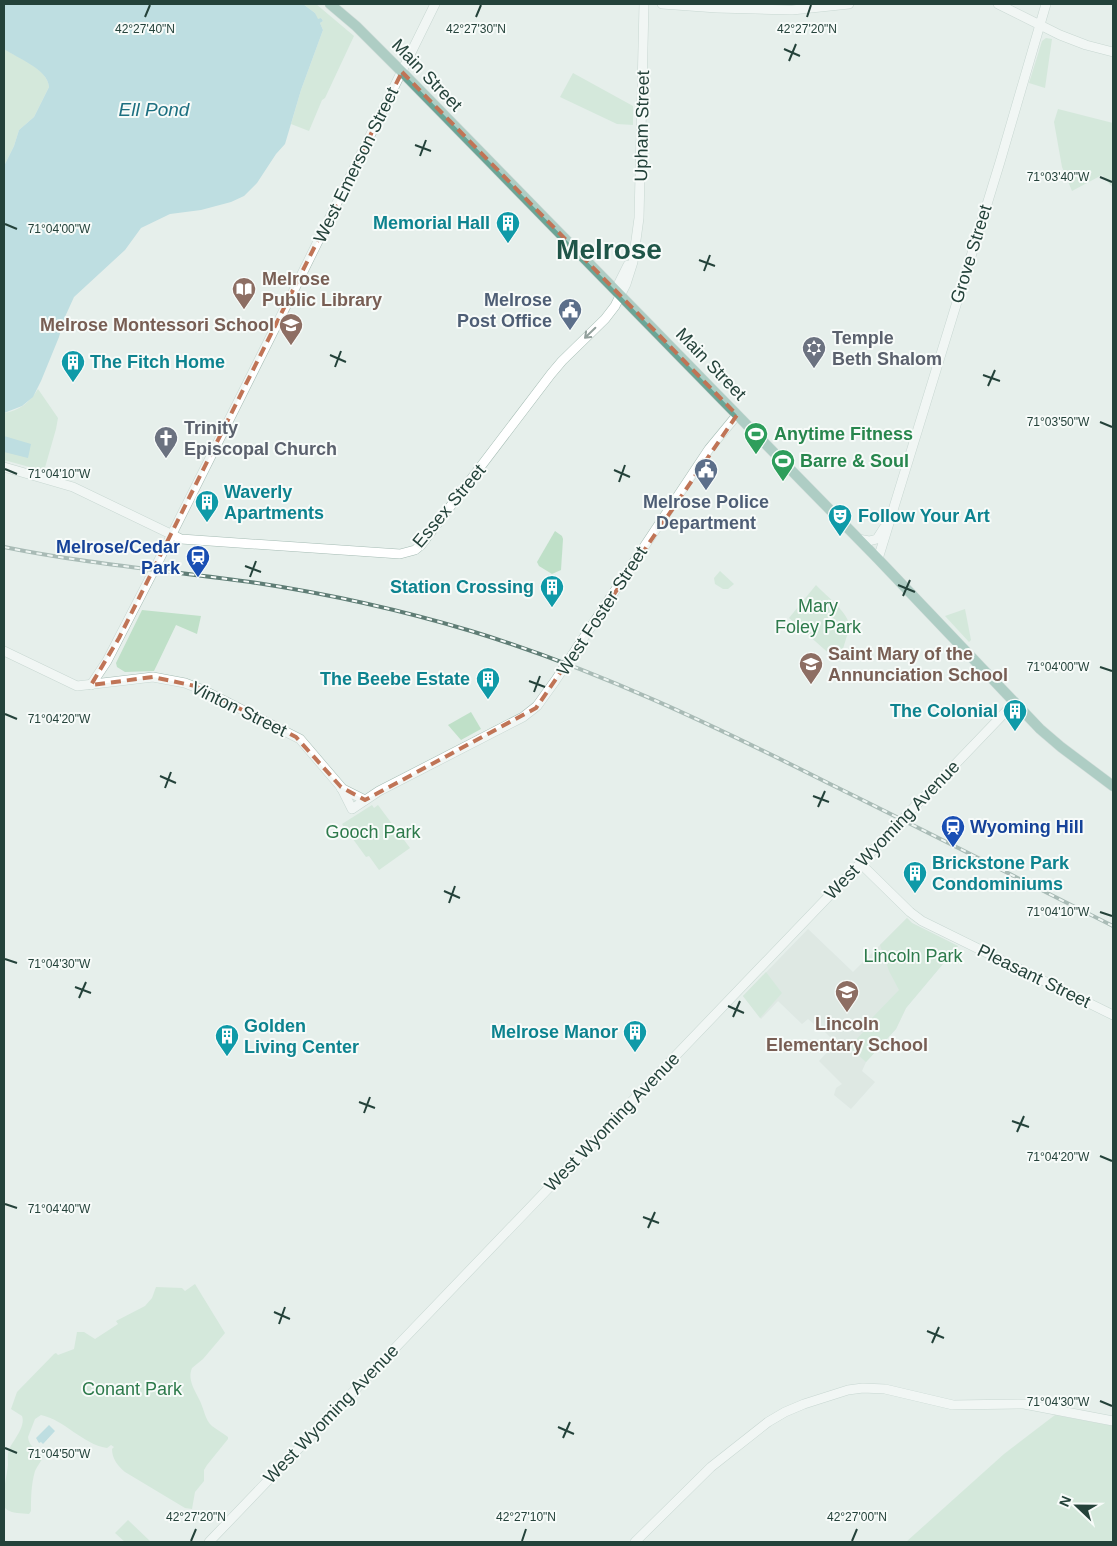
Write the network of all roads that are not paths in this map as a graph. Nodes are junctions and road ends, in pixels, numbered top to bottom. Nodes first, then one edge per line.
1 (330, 4) edge
2 (435, 4) edge
3 (644, 4) edge
4 (662, 4) edge
5 (849, 4) edge
6 (998, 4) edge
7 (1046, 4) edge
8 (1040, 25) junction
9 (1113, 52) edge
10 (402, 72) junction
11 (620, 295) junction
12 (737, 415) junction
13 (4, 467) edge
14 (894, 505) junction
15 (170, 536) junction
16 (858, 539) junction
17 (878, 559) junction
18 (4, 651) edge
19 (91, 685) junction
20 (1015, 702) junction
21 (1113, 786) edge
22 (341, 787) junction
23 (365, 800) junction
24 (352, 809) joint
25 (861, 864) junction
26 (1113, 1015) edge
27 (1113, 1421) edge
28 (209, 1542) edge
29 (635, 1542) edge

1 - 10 main road, Main Street
2 - 10 street, West Emerson Street
3 - 11 street, Upham Street
4 - 5 street
6 - 8 street
7 - 8 street, Grove Street
8 - 9 street
8 - 14 street, Grove Street
10 - 11 main road, Main Street
10 - 15 street, West Emerson Street
11 - 12 main road, Main Street
11 -> 15 street, Essex Street
12 - 16 main road, Main Street
12 - 23 street, West Foster Street
13 - 15 street, Essex Street
14 - 16 street, Grove Street
14 - 17 street, Grove Street
15 - 19 street, West Emerson Street
16 - 17 main road, Main Street
17 - 20 main road, Main Street
18 - 19 street, Vinton Street
19 - 22 street, Vinton Street
20 - 21 main road, Main Street
20 - 25 street, West Wyoming Avenue
22 - 23 street, Vinton Street
22 - 24 street, Vinton Street
23 - 24 street, West Foster Street
25 - 26 street, Pleasant Street
25 - 28 street, West Wyoming Avenue
27 - 29 street

